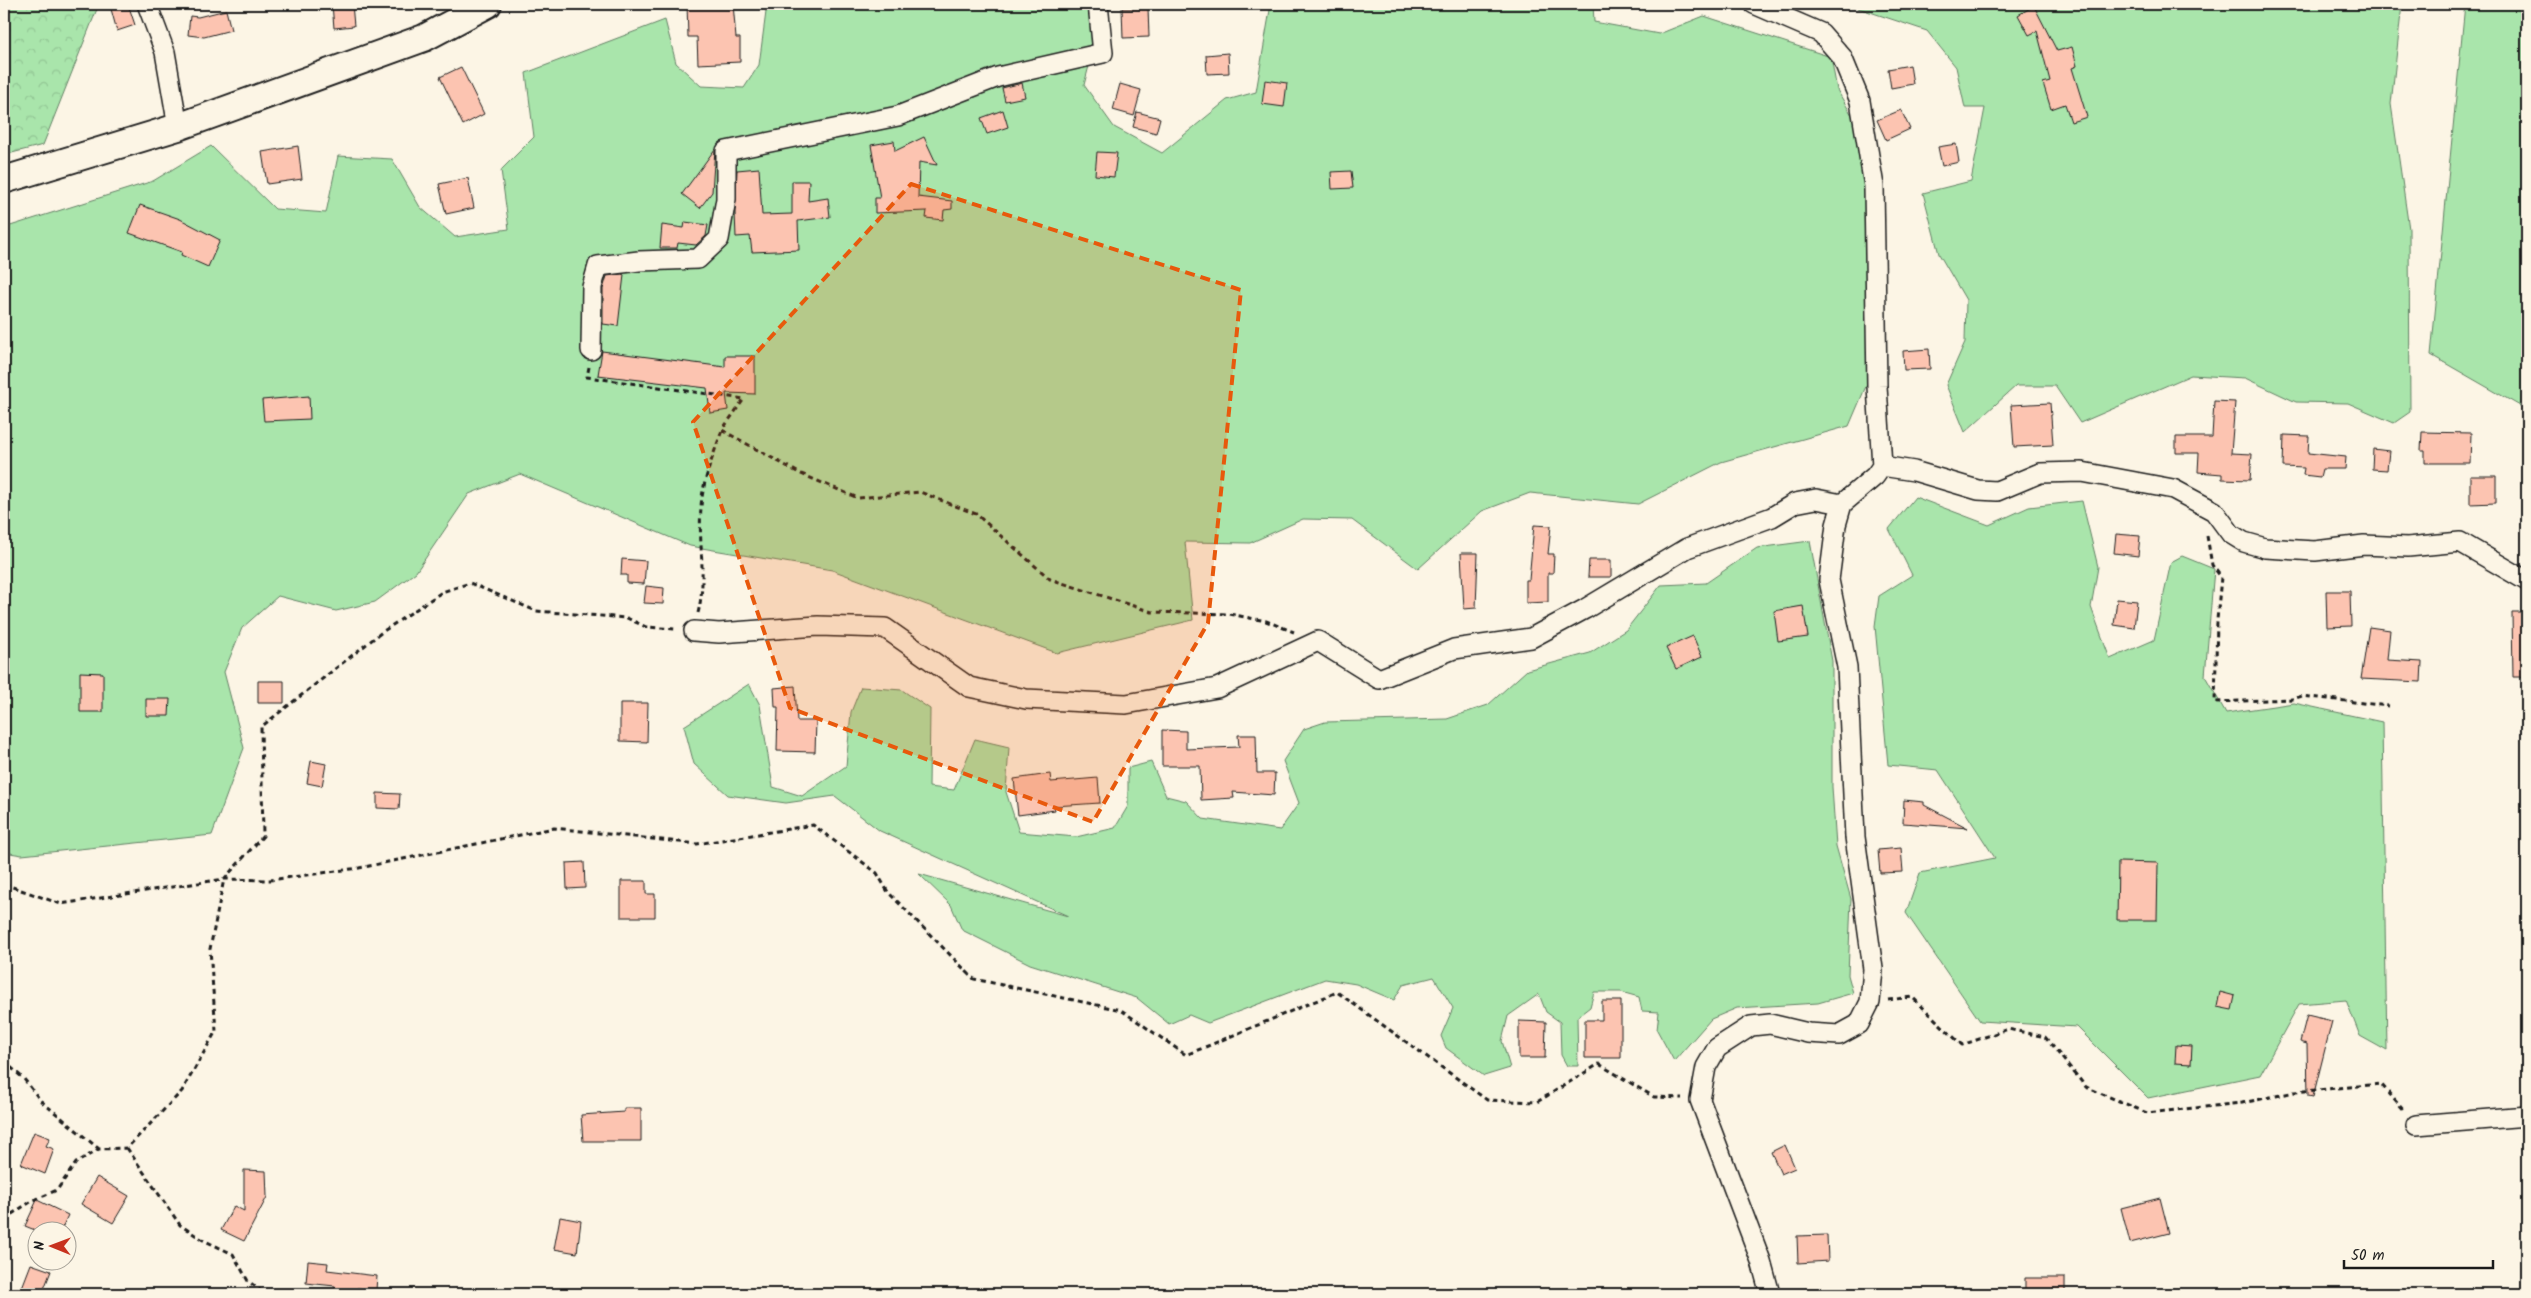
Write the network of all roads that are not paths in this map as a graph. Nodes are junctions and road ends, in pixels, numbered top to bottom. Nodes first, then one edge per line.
1 (147, 4) edge
2 (488, 4) edge
3 (1098, 4) edge
4 (1754, 4) edge
5 (178, 127) junction
6 (4, 180) edge
7 (591, 350) road end
8 (1882, 466) junction
9 (1842, 504) junction
10 (2527, 581) edge
11 (694, 631) road end
12 (2527, 1116) edge
13 (2416, 1125) road end
14 (1770, 1294) edge

1 - 5 street
2 - 5 street
3 - 7 street
4 - 8 street
5 - 6 street
8 - 9 street
8 - 10 street
9 - 11 street
9 - 14 street
12 - 13 street

